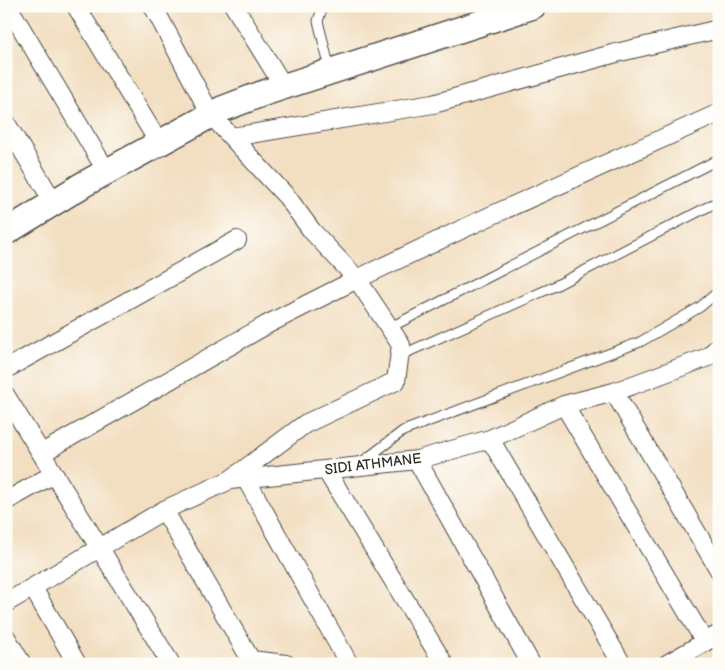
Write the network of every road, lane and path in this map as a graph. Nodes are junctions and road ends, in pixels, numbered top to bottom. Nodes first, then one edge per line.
1 (8, 6) edge
2 (76, 6) edge
3 (152, 6) edge
4 (234, 6) edge
5 (323, 6) edge
6 (533, 6) edge
7 (719, 29) edge
8 (331, 72) junction
9 (284, 87) junction
10 (719, 113) edge
11 (211, 115) junction
12 (6, 123) edge
13 (232, 137) junction
14 (159, 143) junction
15 (719, 159) edge
16 (107, 172) junction
17 (719, 201) edge
18 (54, 203) junction
19 (6, 232) edge
20 (238, 240) dead end
21 (357, 279) junction
22 (719, 291) edge
23 (389, 328) junction
24 (719, 346) edge
25 (399, 356) junction
26 (6, 368) edge
27 (614, 392) junction
28 (6, 396) edge
29 (564, 404) junction
30 (490, 438) junction
31 (42, 453) junction
32 (417, 460) junction
33 (356, 467) junction
34 (326, 470) junction
35 (54, 474) junction
36 (238, 480) junction
37 (6, 501) edge
38 (164, 510) junction
39 (100, 548) junction
40 (719, 570) edge
41 (33, 588) junction
42 (6, 603) edge
43 (6, 637) edge
44 (712, 638) edge
45 (22, 664) edge
46 (76, 664) edge
47 (171, 664) edge
48 (286, 664) edge
49 (349, 664) edge
50 (444, 664) edge
51 (531, 664) edge
52 (622, 664) edge
53 (667, 664) edge

1 - 16 street
2 - 14 street
3 - 11 street
4 - 9 street
5 - 8 lane
6 - 8 street
7 - 13 street
8 - 9 street
9 - 11 street
10 - 21 street
11 - 13 street
11 - 14 street
12 - 18 street
13 - 21 street
14 - 16 street
15 - 23 lane
16 - 18 street
17 - 25 lane
18 - 19 street
20 - 26 street
21 - 23 street
21 - 31 street
22 - 33 lane
23 - 25 street
24 - 27 street, SIDI ATHMANE
25 - 36 street
27 - 29 street, SIDI ATHMANE
27 - 40 street
28 - 31 street
29 - 30 street, SIDI ATHMANE
29 - 44 street
30 - 32 street, SIDI ATHMANE
30 - 52 street
31 - 35 street
32 - 33 street, SIDI ATHMANE
32 - 51 street
33 - 34 street, SIDI ATHMANE
34 - 36 street, SIDI ATHMANE
34 - 50 street
35 - 37 street
35 - 39 street
36 - 38 street, SIDI ATHMANE
36 - 49 street
38 - 39 street, SIDI ATHMANE
38 - 48 street
39 - 41 street, SIDI ATHMANE
39 - 47 street
41 - 42 street, SIDI ATHMANE
41 - 46 street
43 - 45 street
44 - 53 street

